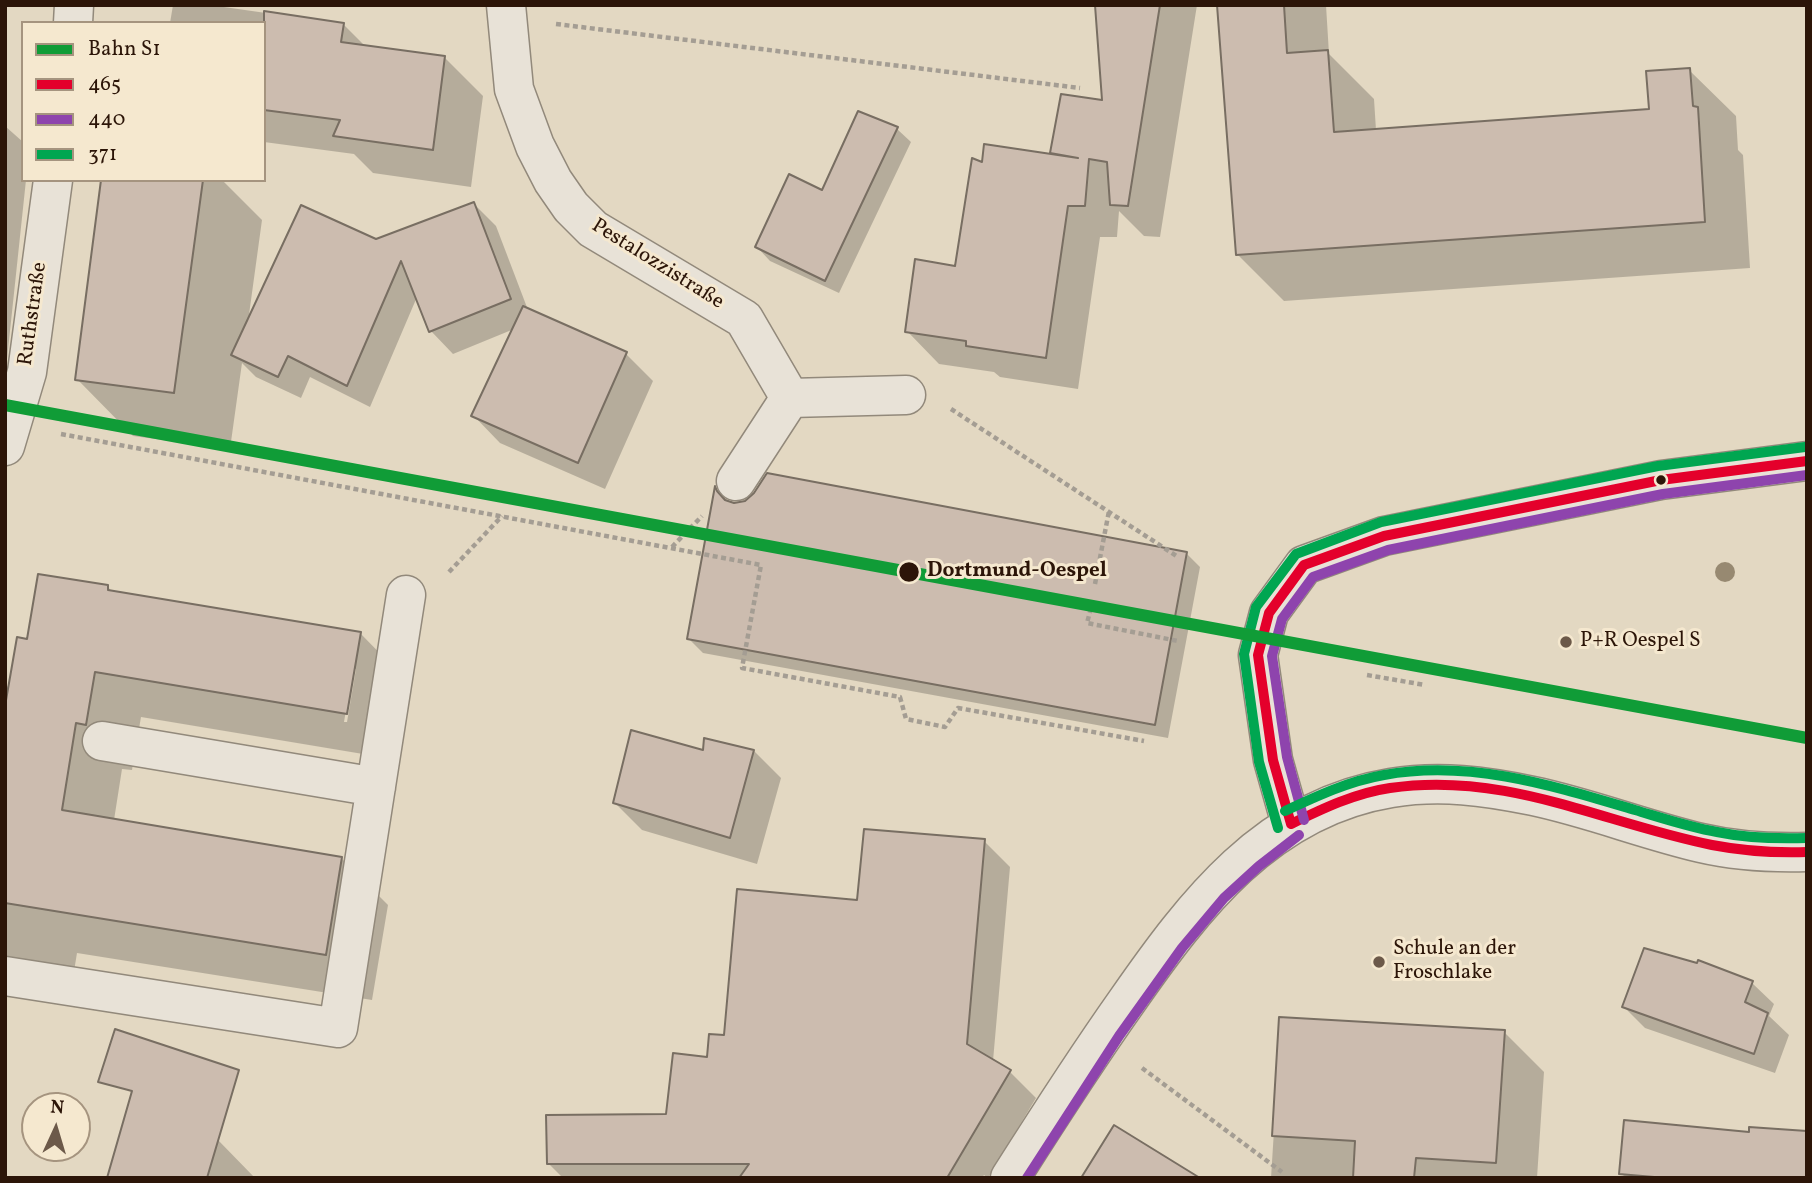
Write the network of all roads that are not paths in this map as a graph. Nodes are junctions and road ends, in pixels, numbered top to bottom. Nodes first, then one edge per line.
1 (507, 12) edge
2 (53, 182) edge
3 (906, 395) road end
4 (790, 398) junction
5 (8, 435) edge
6 (1807, 461) edge
7 (736, 481) dead end
8 (407, 595) dead end
9 (102, 741) dead end
10 (376, 787) junction
11 (1291, 824) junction
12 (1807, 852) edge
13 (5, 976) edge
14 (1010, 1178) edge

1 - 4 street, Pestalozzistraße
2 - 5 street, Ruthstraße
3 - 4 street
4 - 7 street
6 - 11 street
8 - 10 street
9 - 10 street
10 - 13 street
11 - 12 street
11 - 14 street

